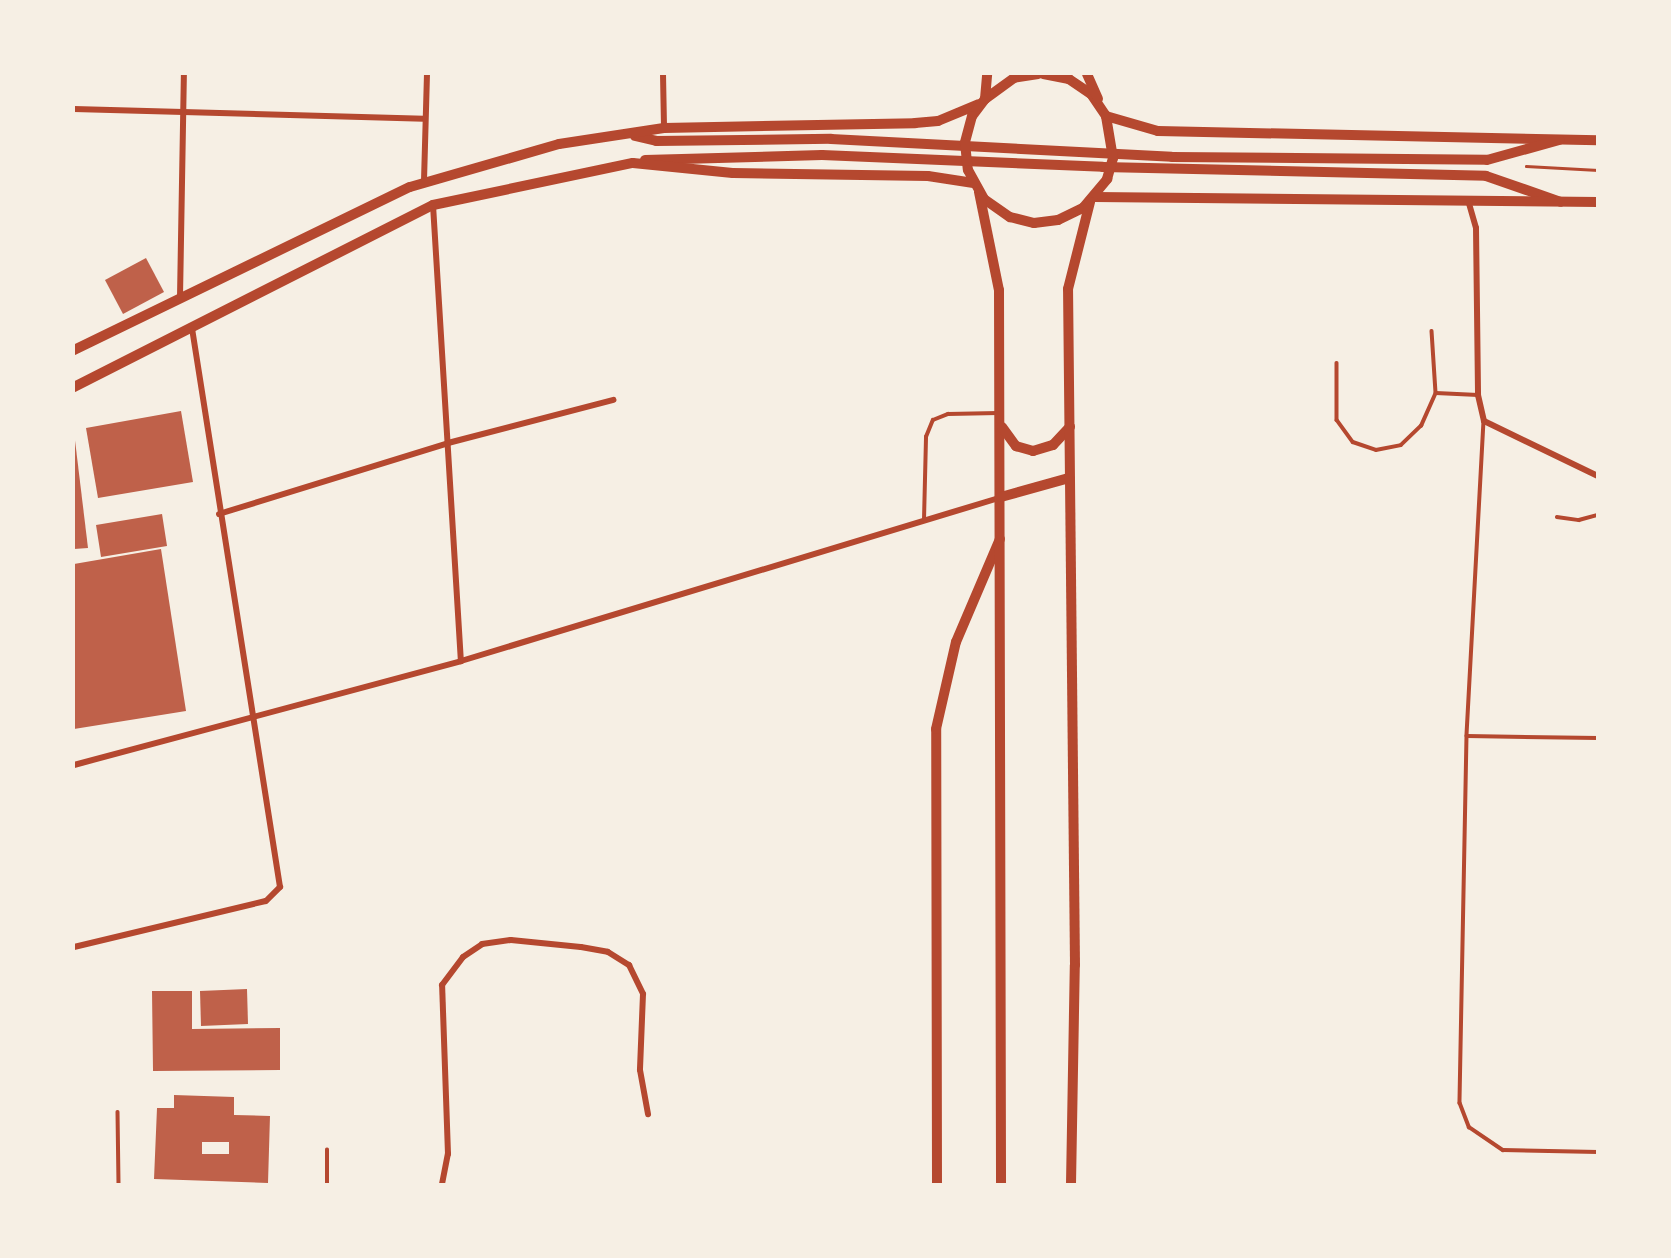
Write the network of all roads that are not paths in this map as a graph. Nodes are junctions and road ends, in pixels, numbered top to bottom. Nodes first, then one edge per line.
1 (184, 74) edge
2 (428, 74) edge
3 (663, 74) edge
4 (987, 74) edge
5 (1041, 74) edge
6 (1087, 74) edge
7 (982, 101) junction
8 (74, 109) edge
9 (1105, 114) junction
10 (183, 116) junction
11 (424, 120) junction
12 (664, 128) junction
13 (629, 135) junction
14 (1559, 140) junction
15 (1598, 141) edge
16 (633, 163) junction
17 (425, 181) junction
18 (976, 187) junction
19 (1093, 199) junction
20 (1468, 200) junction
21 (1561, 202) junction
22 (1598, 202) edge
23 (433, 205) junction
24 (180, 297) junction
25 (192, 328) junction
26 (1432, 331) dead end
27 (74, 350) edge
28 (1336, 363) dead end
29 (74, 387) edge
30 (1436, 393) junction
31 (1478, 394) junction
32 (613, 400) dead end
33 (1002, 413) junction
34 (1484, 421) junction
35 (1002, 427) junction
36 (1070, 427) junction
37 (449, 443) junction
38 (1598, 476) edge
39 (1069, 478) junction
40 (1001, 497) junction
41 (219, 514) junction
42 (1598, 514) edge
43 (1558, 517) dead end
44 (924, 522) junction
45 (1001, 537) junction
46 (461, 661) junction
47 (253, 719) junction
48 (1467, 736) junction
49 (1598, 738) edge
50 (74, 765) edge
51 (74, 947) edge
52 (118, 1112) dead end
53 (648, 1114) dead end
54 (327, 1150) dead end
55 (1598, 1152) edge
56 (119, 1185) edge
57 (327, 1185) edge
58 (442, 1185) edge
59 (937, 1185) edge
60 (1001, 1185) edge
61 (1071, 1185) edge

1 - 10 street
2 - 11 street
3 - 12 street
4 - 7 main road
5 - 7 main road
5 - 9 main road
6 - 9 main road
7 - 12 main road
7 - 18 main road
8 - 10 street
9 - 14 main road
9 - 19 main road
10 - 11 street
10 - 24 street
11 - 17 street
12 - 13 main road
13 - 14 main road
13 - 17 main road
14 - 15 main road
16 - 18 main road
16 - 21 main road
16 - 23 main road
17 - 24 main road
18 - 19 main road
18 - 33 main road
19 - 20 main road
19 - 36 main road
20 - 21 main road
20 - 31 street
21 - 22 main road
23 - 25 main road
23 - 37 street
24 - 27 main road
25 - 29 main road
25 - 41 street
26 - 30 lane
28 - 30 lane
30 - 31 lane
31 - 34 street
32 - 37 street
33 - 35 main road
33 - 44 lane
34 - 38 street
34 - 48 lane
35 - 36 main road
35 - 40 main road
36 - 39 main road
37 - 41 street
37 - 46 street
39 - 40 main road
39 - 61 main road
40 - 44 street
40 - 45 main road
41 - 47 street
42 - 43 lane
44 - 46 street
45 - 59 main road
45 - 60 main road
46 - 47 street
47 - 50 street
47 - 51 street
48 - 49 lane
48 - 55 lane
52 - 56 lane
53 - 58 street
54 - 57 lane

